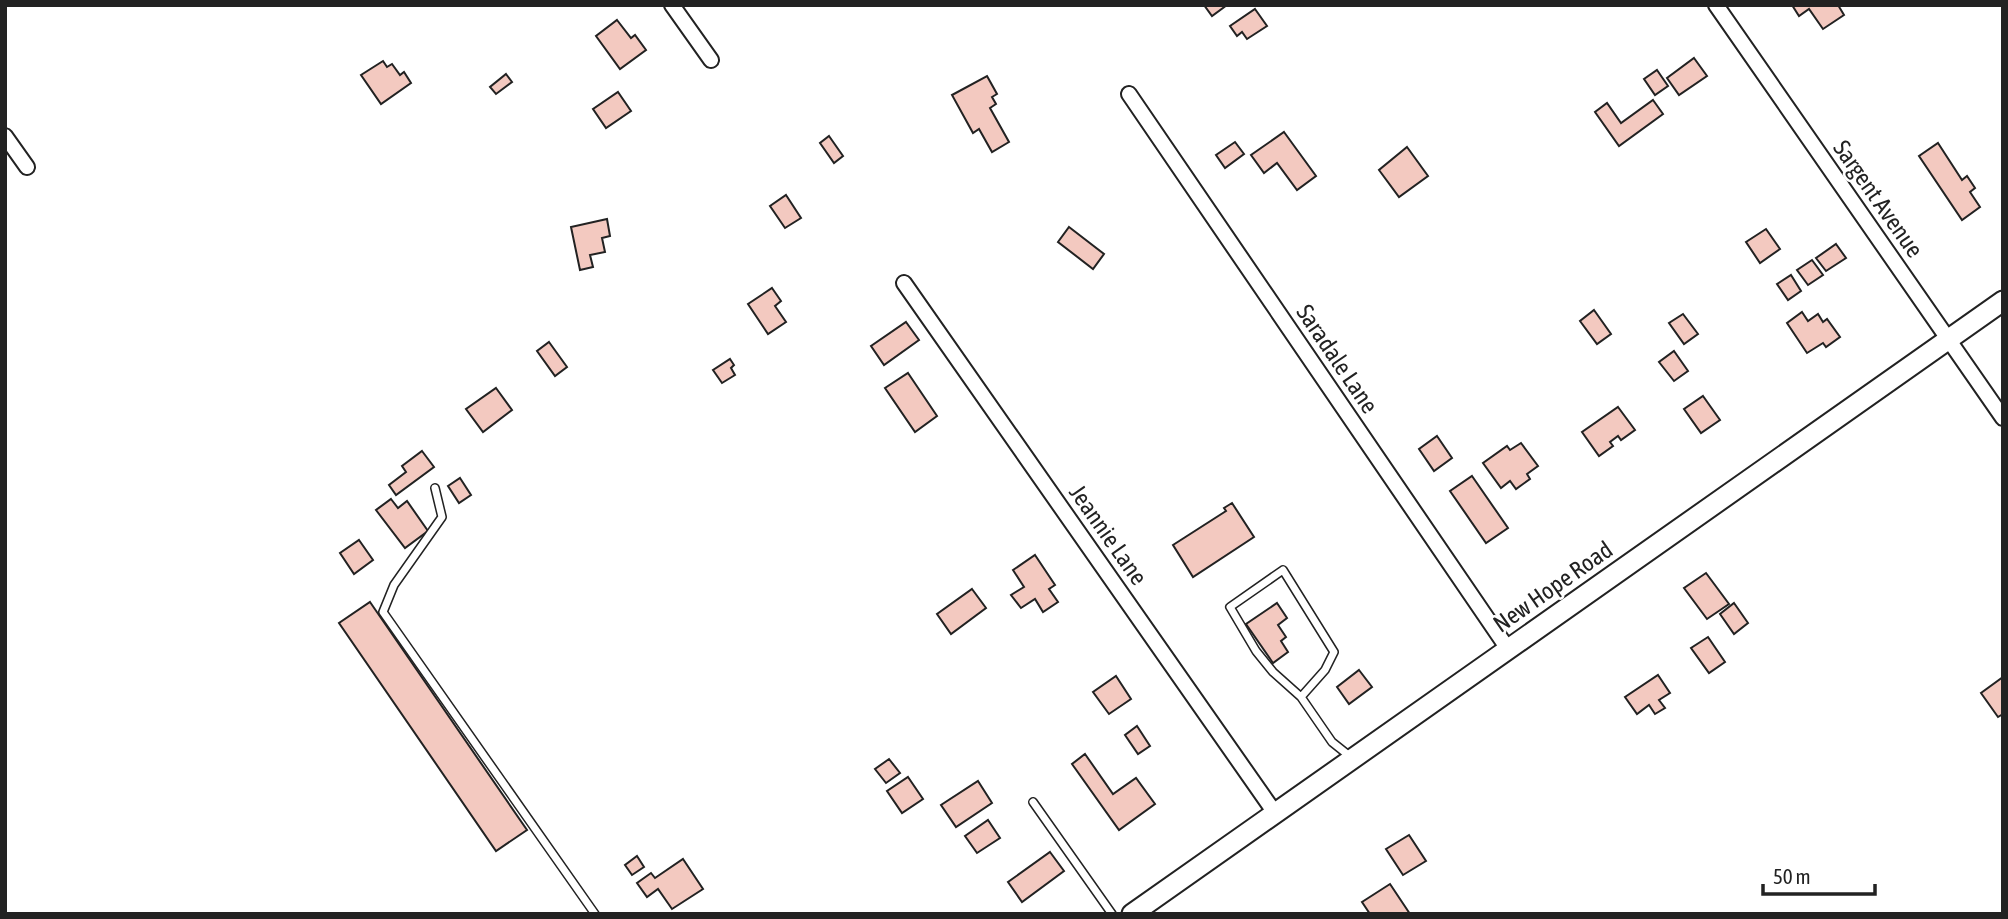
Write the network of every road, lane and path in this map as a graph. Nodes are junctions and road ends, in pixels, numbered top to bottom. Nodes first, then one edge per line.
1 (672, 5) edge
2 (1716, 5) edge
3 (711, 60) dead end
4 (1129, 94) dead end
5 (5, 136) edge
6 (27, 167) dead end
7 (904, 283) dead end
8 (2003, 301) edge
9 (1948, 339) junction
10 (2003, 418) edge
11 (435, 488) dead end
12 (1508, 649) junction
13 (1301, 697) junction
14 (1353, 758) junction
15 (1033, 802) dead end
16 (1275, 813) junction
17 (595, 914) edge
18 (1112, 914) edge
19 (1132, 914) edge

1 - 3 street
2 - 9 street, Sargent Avenue
4 - 12 street, Saradale Lane
5 - 6 street
7 - 16 street, Jeannie Lane
8 - 9 main road, New Hope Road
9 - 10 street, Sargent Avenue
9 - 12 main road, New Hope Road
11 - 17 lane
12 - 14 main road, New Hope Road
13 - 13 lane
13 - 14 lane
14 - 16 main road, New Hope Road
15 - 18 lane
16 - 19 main road, New Hope Road

